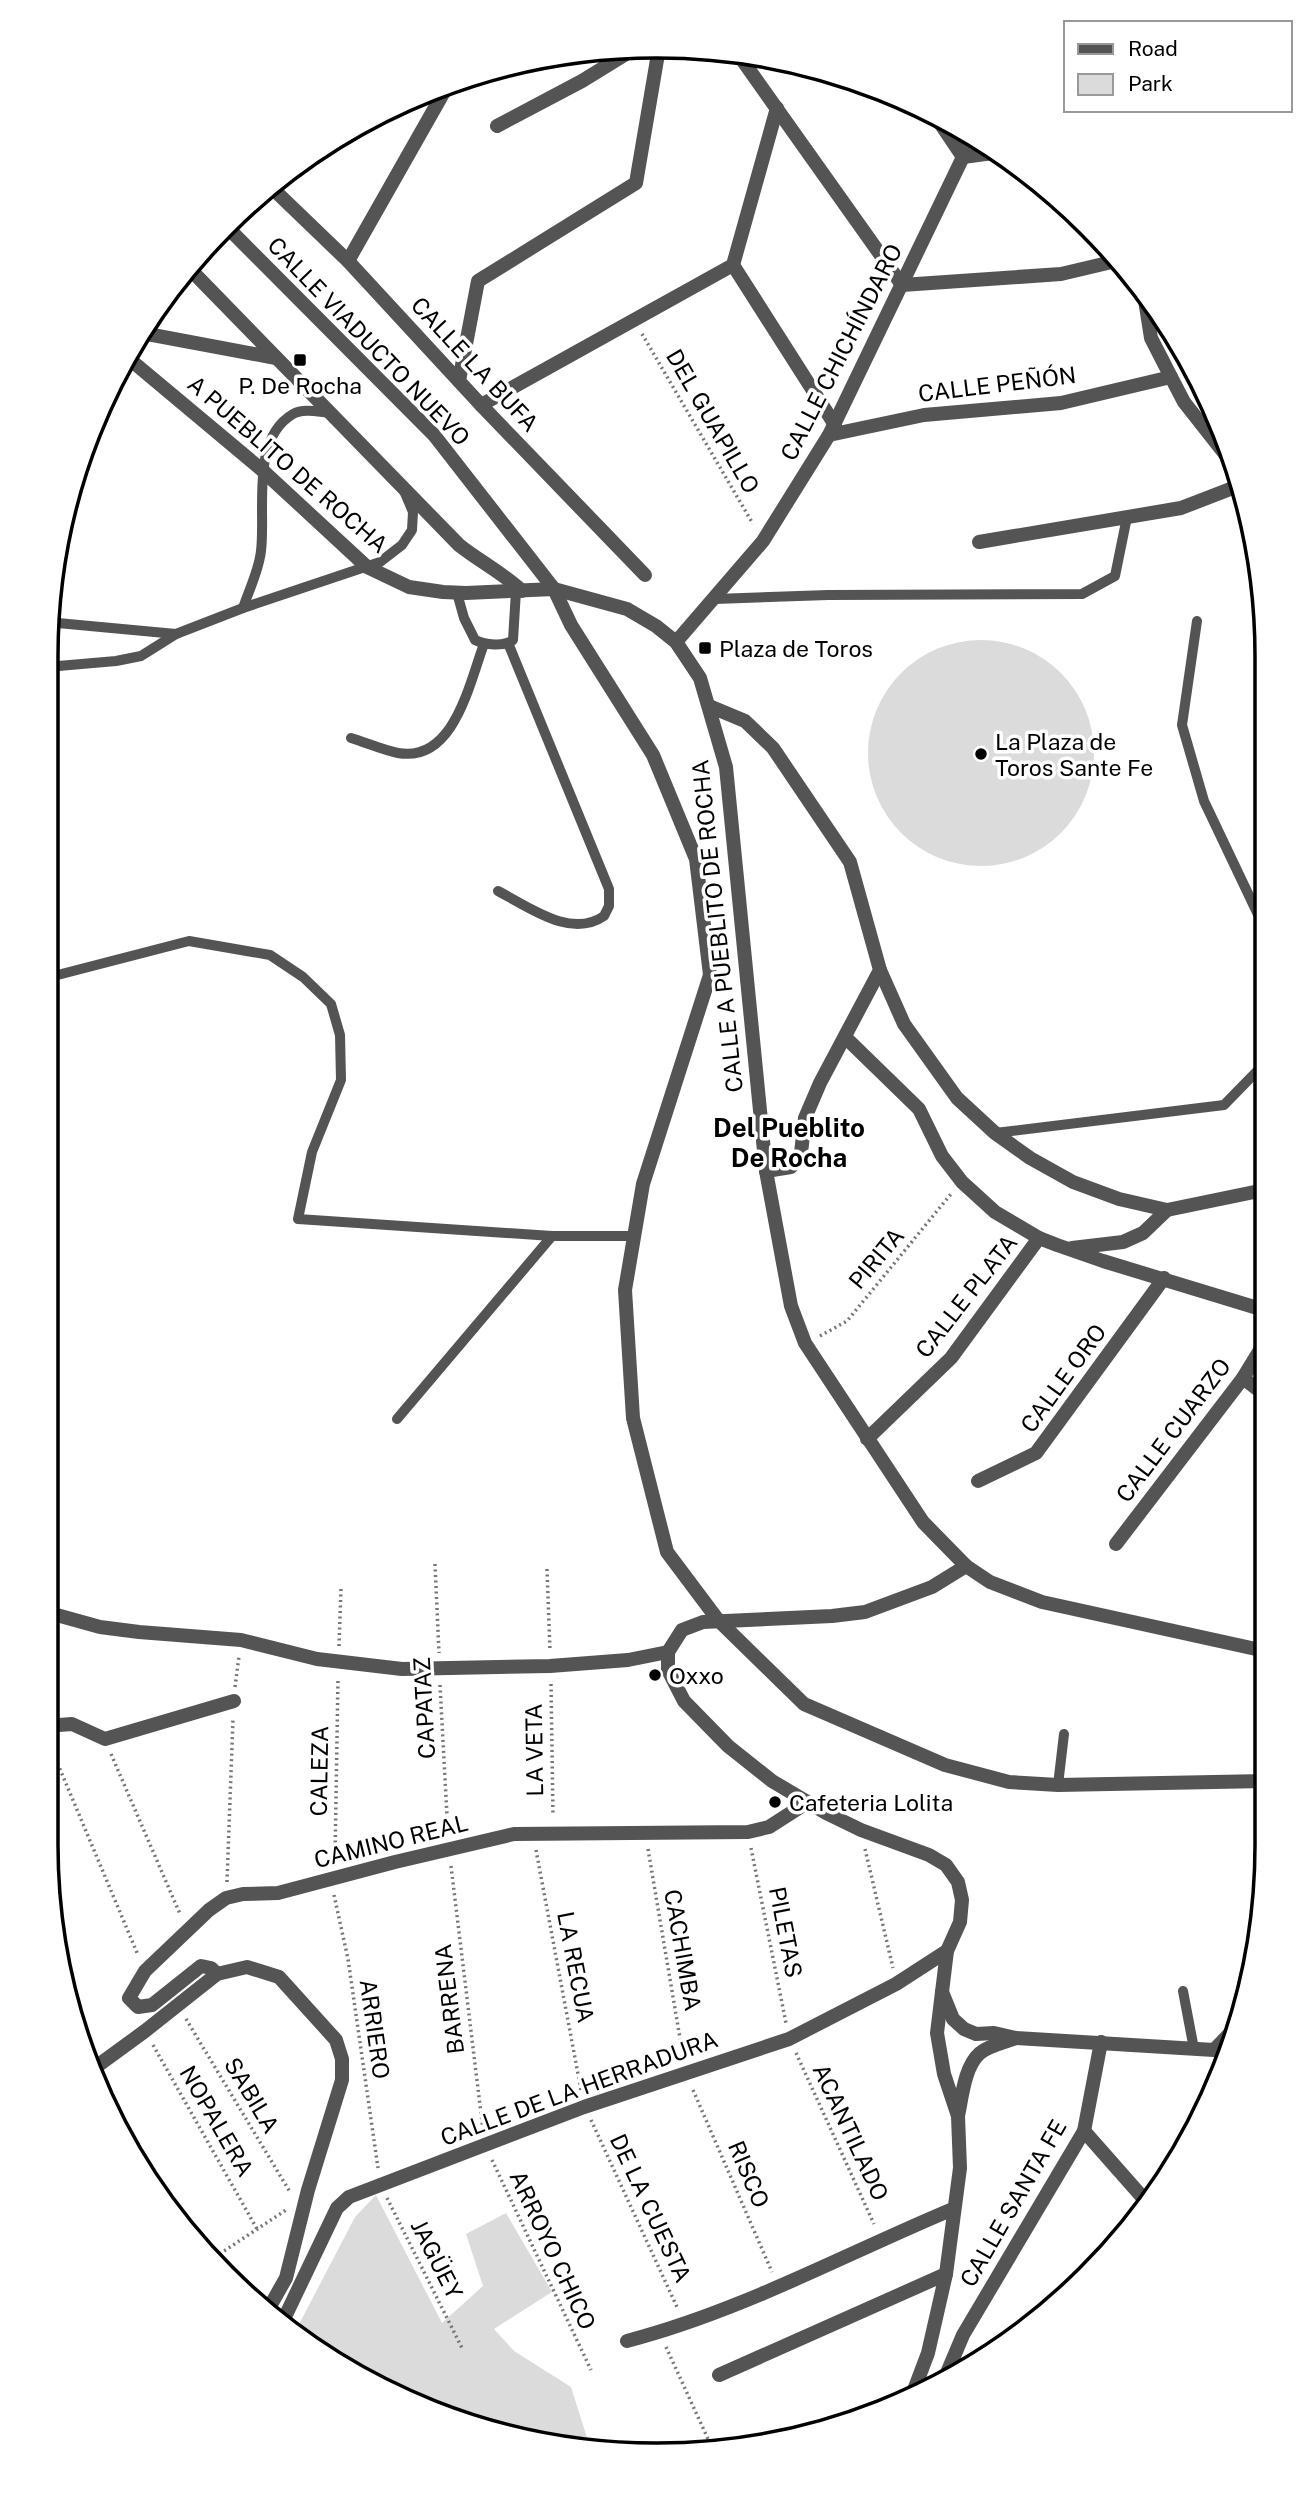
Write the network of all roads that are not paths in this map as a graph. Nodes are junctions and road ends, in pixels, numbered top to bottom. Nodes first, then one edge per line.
1 (657, 58) edge
2 (618, 59) edge
3 (746, 65) edge
4 (441, 98) edge
5 (777, 108) junction
6 (497, 126) dead end
7 (947, 133) edge
8 (964, 143) edge
9 (982, 154) edge
10 (963, 157) junction
11 (277, 193) edge
12 (233, 233) edge
13 (348, 261) junction
14 (1108, 263) edge
15 (733, 265) junction
16 (195, 275) edge
17 (902, 285) junction
18 (1147, 314) edge
19 (152, 335) edge
20 (276, 358) junction
21 (135, 363) edge
22 (1171, 377) junction
23 (459, 381) junction
24 (481, 405) junction
25 (330, 413) junction
26 (832, 430) junction
27 (1215, 442) edge
28 (262, 470) junction
29 (403, 488) junction
30 (1231, 489) edge
31 (1127, 517) junction
32 (979, 542) dead end
33 (367, 567) junction
34 (645, 575) dead end
35 (554, 589) junction
36 (519, 591) junction
37 (457, 593) junction
38 (715, 599) junction
39 (243, 608) junction
40 (1197, 621) dead end
41 (59, 623) edge
42 (176, 634) junction
43 (676, 642) junction
44 (508, 643) junction
45 (484, 644) junction
46 (58, 666) edge
47 (709, 706) junction
48 (351, 738) dead end
49 (498, 891) dead end
50 (1255, 908) edge
51 (880, 970) junction
52 (58, 975) edge
53 (845, 1037) junction
54 (1255, 1073) edge
55 (995, 1133) junction
56 (766, 1171) junction
57 (1255, 1192) edge
58 (1167, 1210) junction
59 (552, 1236) junction
60 (635, 1236) junction
61 (1039, 1238) junction
62 (1070, 1248) junction
63 (1164, 1278) junction
64 (1255, 1307) edge
65 (1255, 1358) edge
66 (1242, 1378) junction
67 (1255, 1388) edge
68 (397, 1419) dead end
69 (867, 1439) junction
70 (978, 1481) dead end
71 (1116, 1544) dead end
72 (966, 1566) junction
73 (58, 1615) edge
74 (718, 1620) junction
75 (1255, 1649) edge
76 (668, 1652) junction
77 (234, 1701) road end
78 (58, 1725) edge
79 (1064, 1734) dead end
80 (1255, 1781) edge
81 (1058, 1785) junction
82 (808, 1802) junction
83 (947, 1951) junction
84 (217, 1974) junction
85 (1183, 1991) dead end
86 (942, 1992) junction
87 (1016, 2038) junction
88 (1101, 2042) junction
89 (1221, 2043) edge
90 (1194, 2049) junction
91 (100, 2064) edge
92 (958, 2116) junction
93 (1084, 2131) junction
94 (1141, 2196) edge
95 (953, 2209) junction
96 (946, 2274) junction
97 (272, 2303) edge
98 (286, 2315) edge
99 (627, 2341) dead end
100 (950, 2366) edge
101 (719, 2375) dead end
102 (916, 2384) edge

1 - 23 street
2 - 6 street
3 - 5 street
4 - 13 street
5 - 15 street
5 - 17 street
7 - 10 street
8 - 10 street, CALLE CHICHÍNDARO
9 - 10 street
10 - 17 street, CALLE CHICHÍNDARO
11 - 13 street, CALLE LA BUFA
12 - 35 street, CALLE VIADUCTO NUEVO
13 - 23 street, CALLE LA BUFA
14 - 17 street
15 - 24 street
15 - 26 street
16 - 20 street
17 - 26 street, CALLE CHICHÍNDARO
18 - 22 street
19 - 20 street
20 - 25 street
21 - 28 street, A PUEBLITO DE ROCHA
22 - 26 street, CALLE PEÑÓN
22 - 27 street
23 - 24 street, CALLE LA BUFA
24 - 34 street, CALLE LA BUFA
25 - 28 lane
25 - 29 street
26 - 38 street, CALLE CHICHÍNDARO
28 - 33 street, A PUEBLITO DE ROCHA
28 - 39 lane
29 - 33 lane
29 - 36 street
30 - 31 street
31 - 32 street
31 - 38 lane
33 - 37 street, A PUEBLITO DE ROCHA
33 - 39 lane
35 - 36 street, A PUEBLITO DE ROCHA
35 - 43 street, CALLE A PUEBLITO DE ROCHA
35 - 60 street, CALLE VIADUCTO NUEVO
36 - 37 street, A PUEBLITO DE ROCHA
36 - 44 lane
37 - 45 lane
38 - 43 street, CALLE CHICHÍNDARO
39 - 42 lane
40 - 50 lane
41 - 42 lane
42 - 46 lane
43 - 47 street, CALLE A PUEBLITO DE ROCHA
44 - 45 lane
44 - 49 lane
45 - 48 lane
47 - 51 street
47 - 56 street, CALLE A PUEBLITO DE ROCHA
51 - 53 street
51 - 55 street
52 - 59 lane
53 - 56 street
53 - 61 street
54 - 55 lane
55 - 58 street
56 - 69 street, CALLE A PUEBLITO DE ROCHA
57 - 58 street
58 - 62 street
59 - 60 lane
59 - 68 lane
60 - 74 street, CALLE VIADUCTO NUEVO
61 - 62 street
61 - 69 street, CALLE PLATA
62 - 63 street
63 - 64 street
63 - 70 street, CALLE ORO
65 - 66 street, CALLE CUARZO
66 - 67 street
66 - 71 street, CALLE CUARZO
69 - 72 street, CALLE A PUEBLITO DE ROCHA
72 - 74 street
72 - 75 street, CALLE A PUEBLITO DE ROCHA
73 - 76 street
74 - 76 street
74 - 81 street, CALLE VIADUCTO NUEVO
76 - 82 street
77 - 78 street
79 - 81 lane
80 - 81 street, CALLE VIADUCTO NUEVO
82 - 83 street
82 - 84 street, CAMINO REAL
83 - 86 street
83 - 98 street, CALLE DE LA HERRADURA
84 - 91 street
84 - 97 street
85 - 90 lane
86 - 87 street
86 - 92 street
87 - 88 street
87 - 92 street
88 - 90 street
88 - 93 street, CALLE SANTA FE
89 - 90 street
92 - 95 street
93 - 94 street
93 - 100 street, CALLE SANTA FE
95 - 96 street
95 - 99 street
96 - 101 street
96 - 102 street

